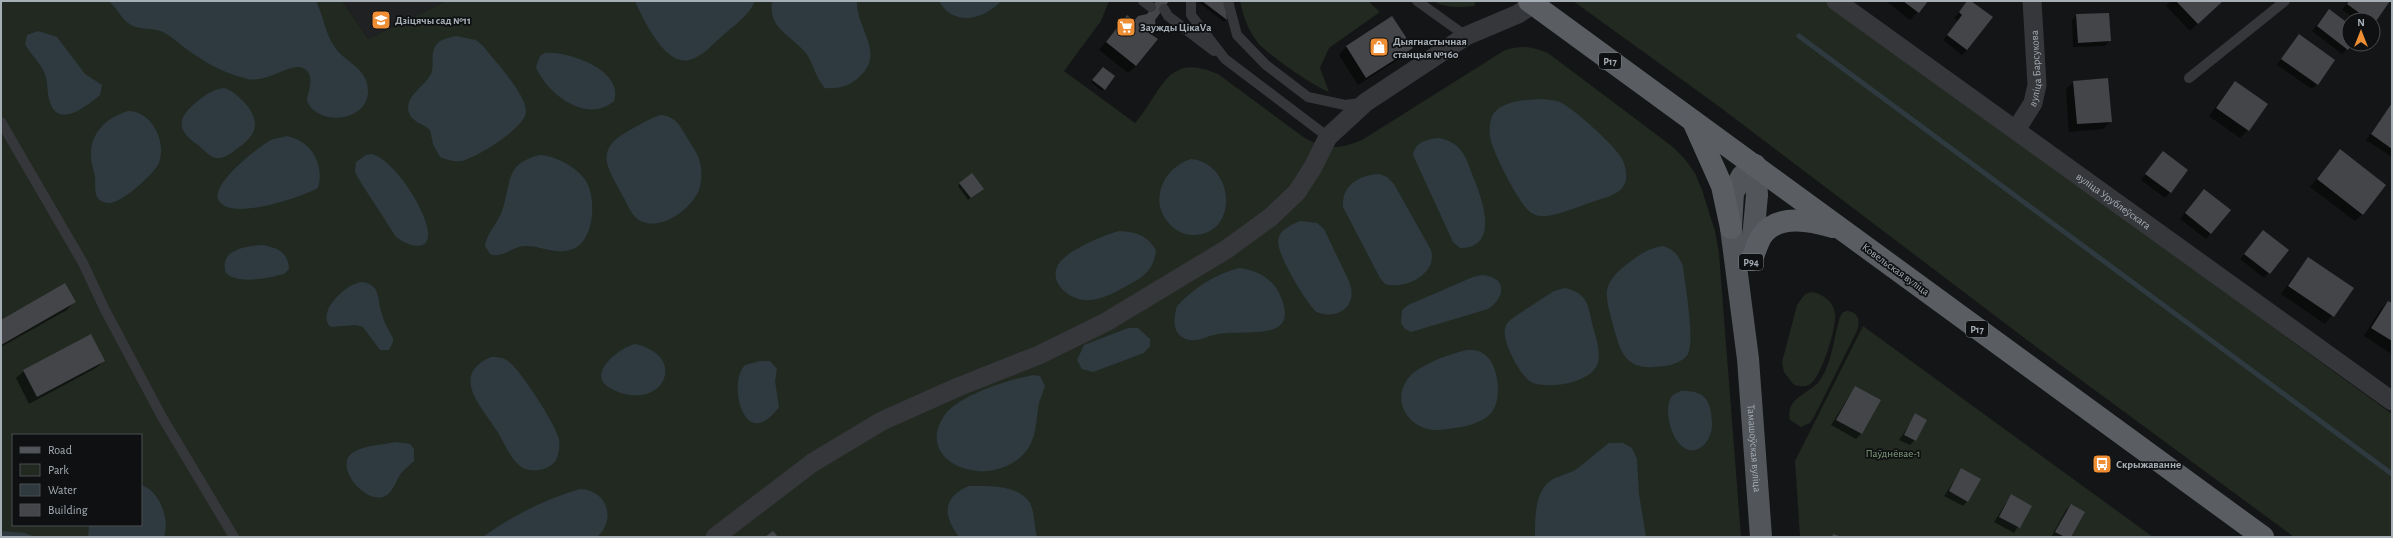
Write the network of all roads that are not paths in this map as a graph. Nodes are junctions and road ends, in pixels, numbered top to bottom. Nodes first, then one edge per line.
1 (1191, 1) edge
2 (1228, 1) edge
3 (1417, 1) edge
4 (1836, 1) edge
5 (2032, 1) edge
6 (2285, 1) edge
7 (1531, 2) edge
8 (1164, 13) dead end
9 (1466, 36) junction
10 (1225, 59) junction
11 (2189, 78) dead end
12 (1366, 102) junction
13 (1692, 120) junction
14 (1, 122) edge
15 (2016, 130) junction
16 (1328, 137) junction
17 (1755, 166) junction
18 (1731, 228) junction
19 (1840, 229) junction
20 (1751, 260) junction
21 (1748, 359) junction
22 (2392, 401) edge
23 (234, 537) edge
24 (715, 537) edge
25 (1761, 537) edge
26 (2263, 537) edge

1 - 10 lane
2 - 12 lane
3 - 9 lane
4 - 15 street, вуліца Урублеўскага
5 - 15 street, вуліца Барсукова
6 - 11 lane
7 - 9 street
7 - 13 highway, Ковельская вуліца / Р17
8 - 10 lane
9 - 12 street
10 - 16 lane
12 - 16 street
13 - 17 highway, Ковельская вуліца / Р17
13 - 18 highway, Р94
14 - 23 lane
15 - 22 street, вуліца Урублеўскага
16 - 24 street
17 - 18 main road, Тамашоўская вуліца / Р94
17 - 19 highway, Ковельская вуліца / Р17
17 - 20 main road, Тамашоўская вуліца / Р94
18 - 21 main road, Тамашоўская вуліца / Р94
19 - 20 highway, Р94
19 - 26 highway, Ковельская вуліца / Р17
20 - 21 main road, Тамашоўская вуліца / Р94
21 - 25 main road, Тамашоўская вуліца / Р94

